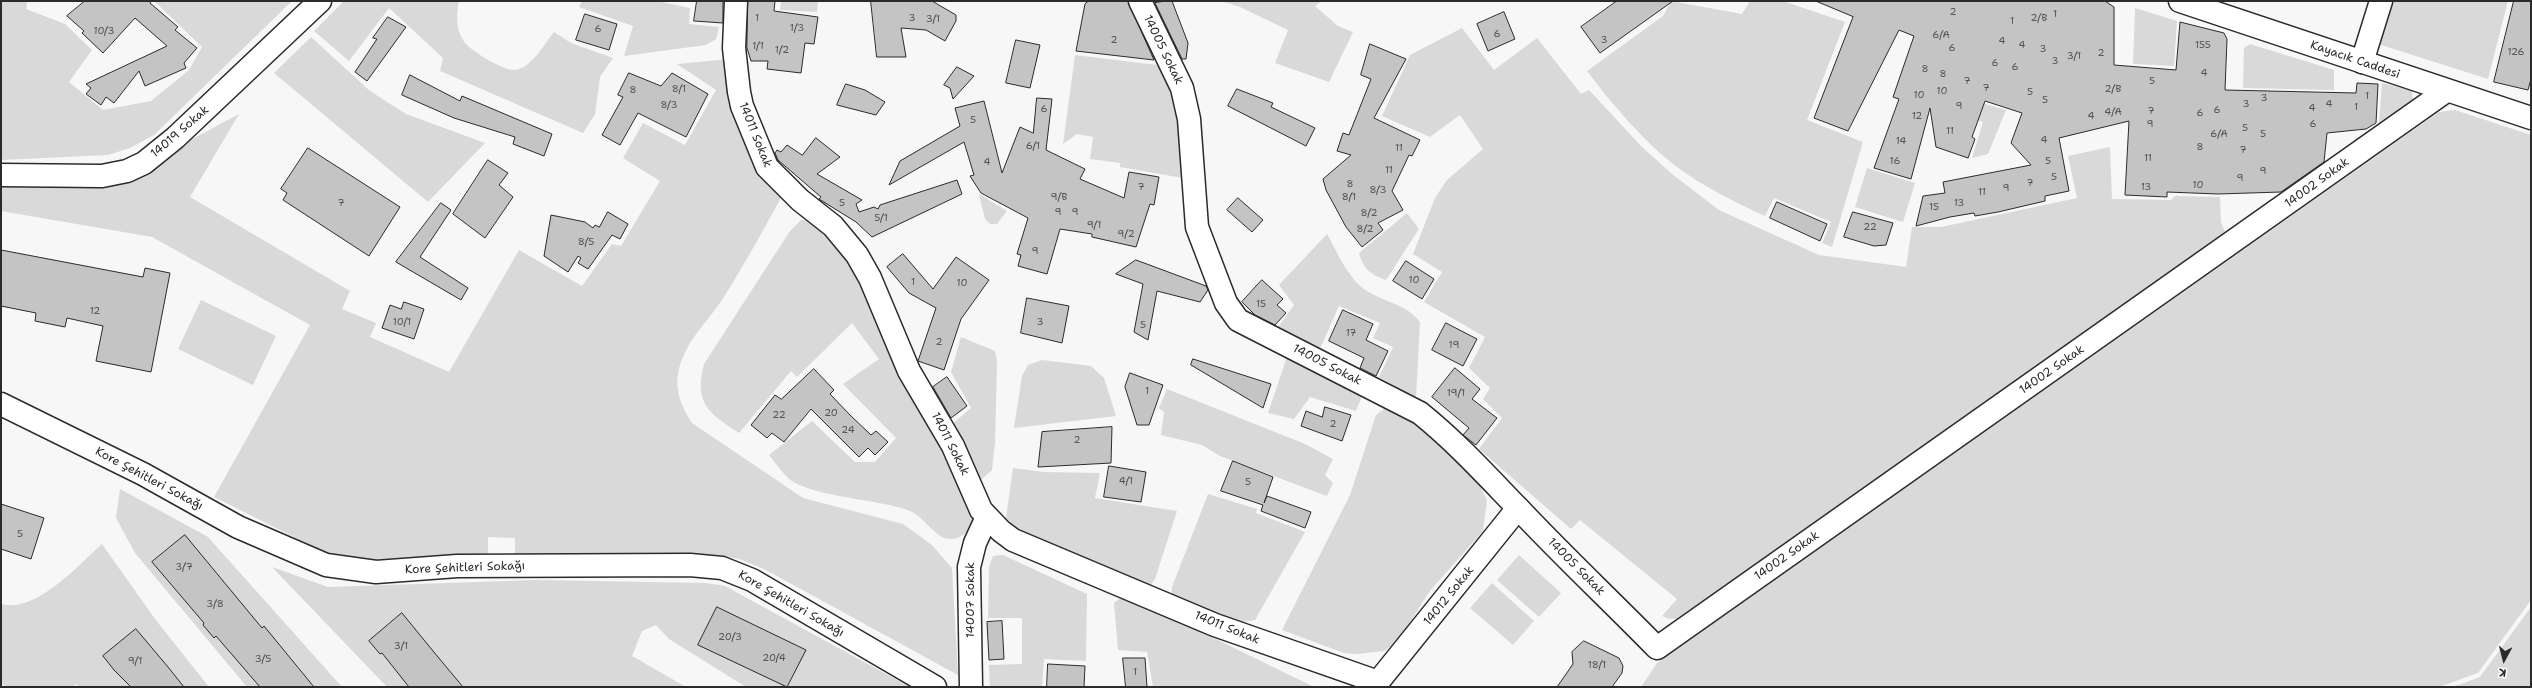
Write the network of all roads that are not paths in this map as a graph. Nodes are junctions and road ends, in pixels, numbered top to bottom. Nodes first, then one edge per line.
1 (320, 1) edge
2 (736, 1) edge
3 (1140, 1) edge
4 (2180, 1) edge
5 (2381, 1) edge
6 (2362, 62) junction
7 (2446, 92) junction
8 (2531, 118) edge
9 (1, 176) edge
10 (1, 404) edge
11 (1518, 508) junction
12 (987, 516) junction
13 (1657, 648) joint
14 (1378, 682) joint
15 (935, 687) edge
16 (971, 687) edge

1 - 9 street, 14019 Sokak
2 - 12 street, 14011 Sokak
3 - 11 street, 14005 Sokak
4 - 6 street, Kayacık Caddesi
5 - 6 street
6 - 7 street, Kayacık Caddesi
7 - 8 street, Kayacık Caddesi
7 - 13 street, 14002 Sokak
10 - 15 street, Kore Şehitleri Sokağı
11 - 13 street, 14005 Sokak
11 - 14 street, 14012 Sokak
12 - 14 street, 14011 Sokak
12 - 16 street, 14007 Sokak

